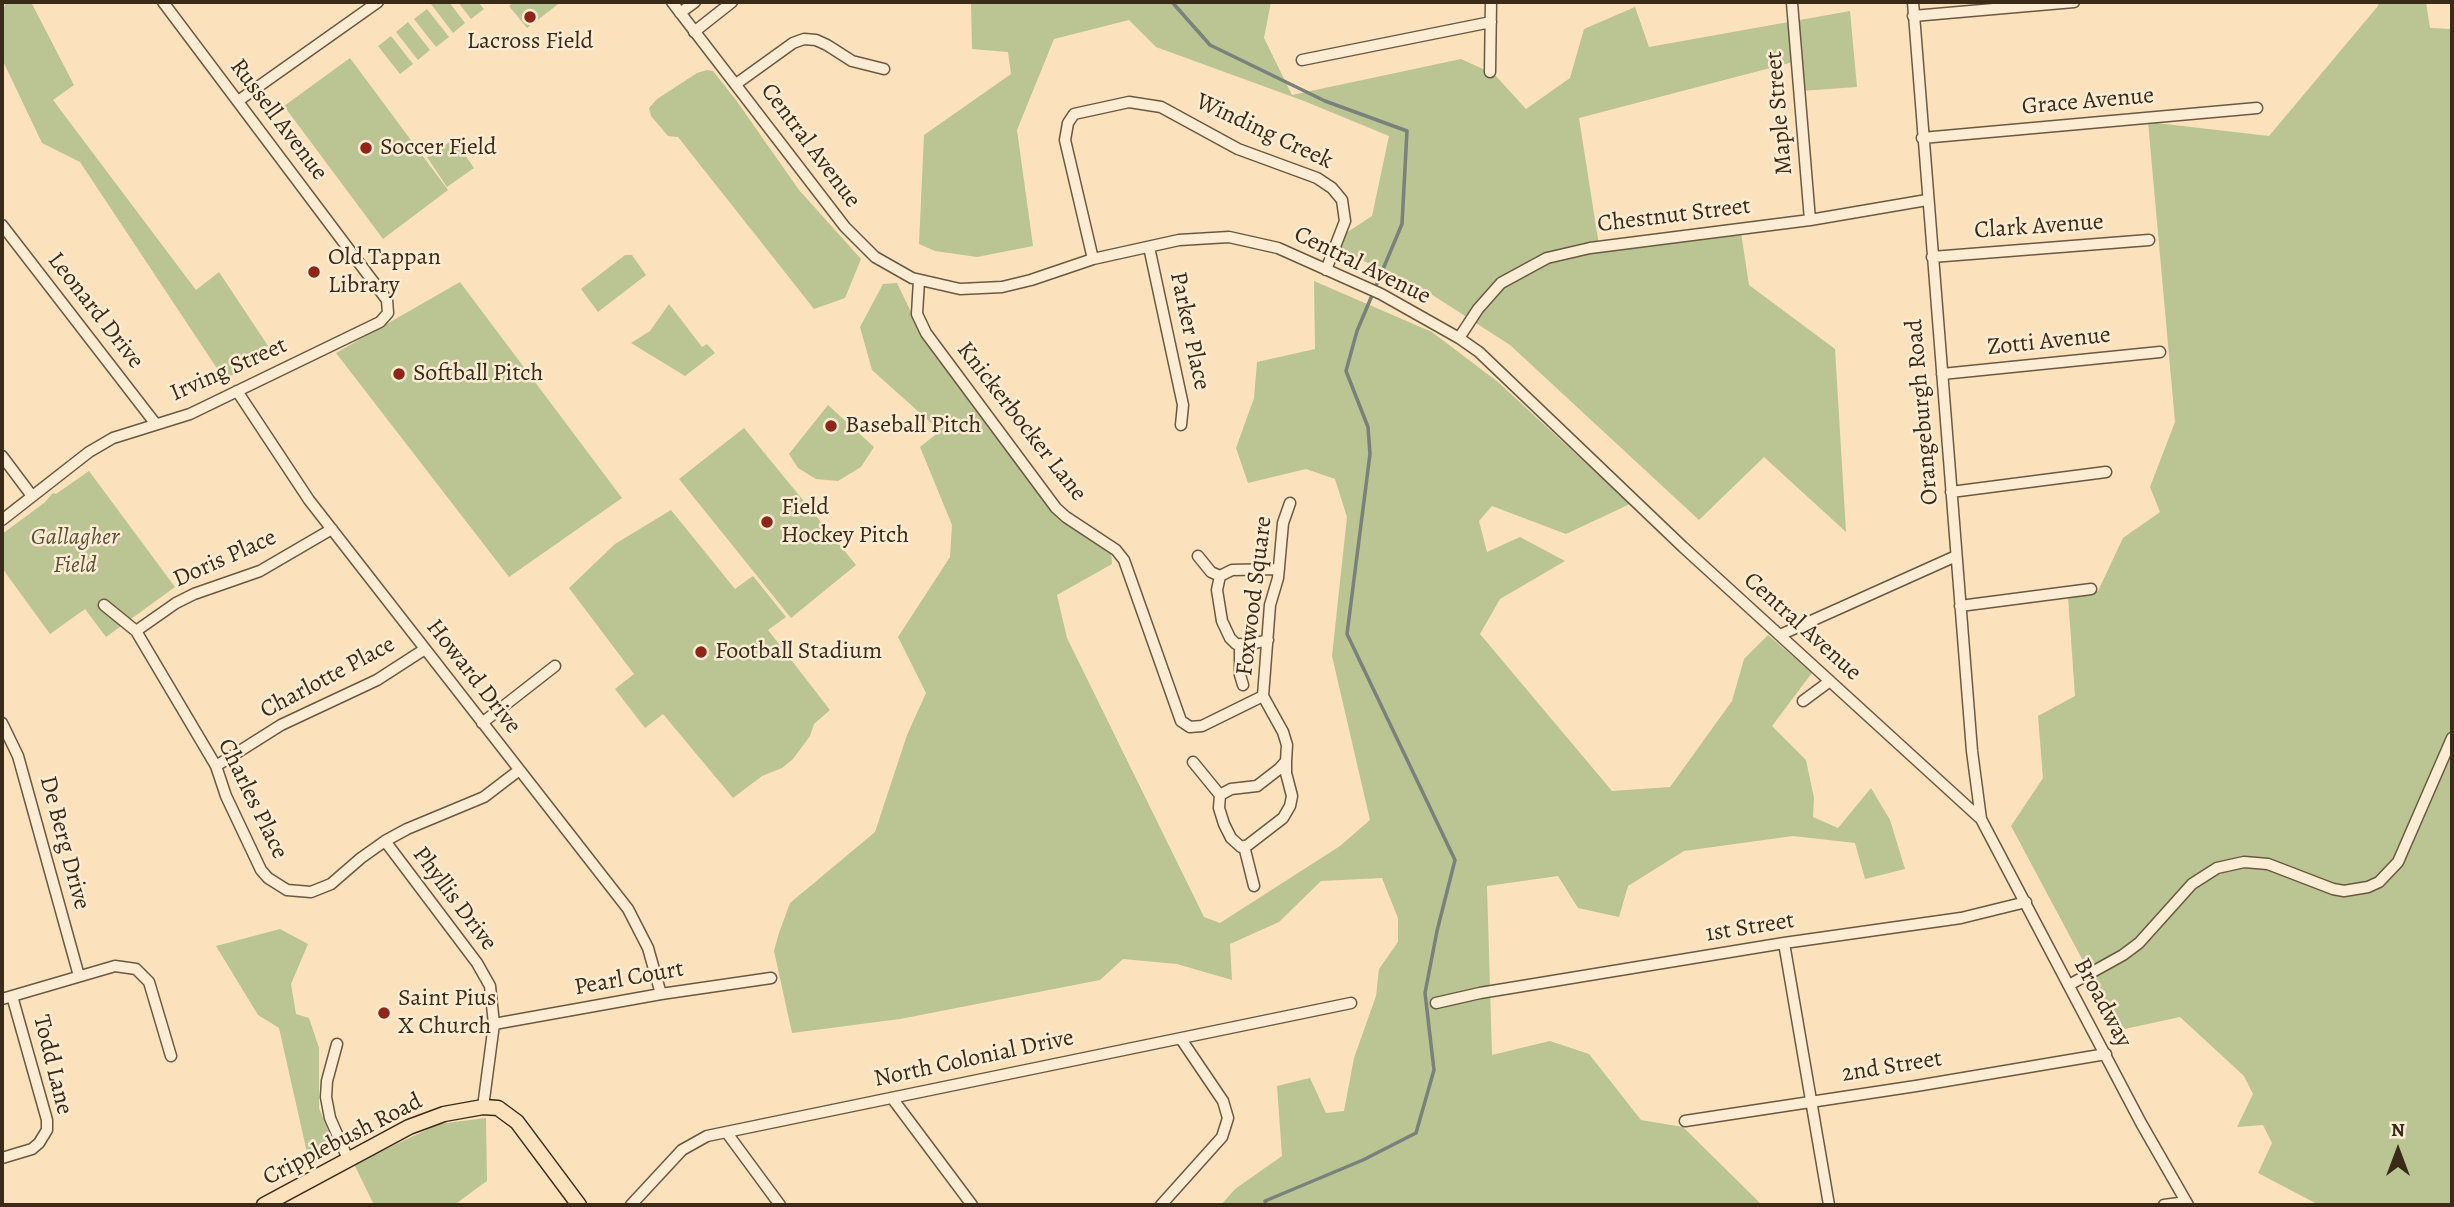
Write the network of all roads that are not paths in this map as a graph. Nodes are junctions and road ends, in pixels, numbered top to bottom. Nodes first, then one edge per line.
1 (163, 2) edge
2 (379, 2) edge
3 (672, 2) edge
4 (695, 2) edge
5 (712, 2) edge
6 (732, 2) edge
7 (1491, 2) edge
8 (1913, 2) edge
9 (2074, 2) edge
10 (1792, 3) edge
11 (719, 12) junction
12 (680, 13) junction
13 (1913, 16) junction
14 (1491, 22) junction
15 (694, 32) junction
16 (1302, 60) dead end
17 (884, 69) dead end
18 (1490, 72) dead end
19 (736, 84) junction
20 (238, 101) junction
21 (2257, 108) dead end
22 (1922, 138) junction
23 (1927, 200) junction
24 (1810, 220) junction
25 (2, 225) edge
26 (2149, 240) dead end
27 (1150, 247) junction
28 (1932, 257) junction
29 (1093, 259) junction
30 (358, 263) joint
31 (1326, 270) junction
32 (919, 280) junction
33 (1459, 338) junction
34 (2160, 352) dead end
35 (1942, 374) junction
36 (237, 391) junction
37 (155, 423) junction
38 (1181, 425) dead end
39 (2, 456) edge
40 (2106, 472) dead end
41 (1951, 492) junction
42 (32, 496) junction
43 (1290, 503) dead end
44 (2, 520) edge
45 (332, 529) junction
46 (1198, 556) dead end
47 (1956, 556) junction
48 (1279, 569) junction
49 (1220, 576) junction
50 (2091, 589) dead end
51 (104, 605) dead end
52 (1960, 606) junction
53 (136, 631) junction
54 (1780, 635) junction
55 (1268, 640) junction
56 (1240, 645) junction
57 (425, 649) junction
58 (555, 666) dead end
59 (1830, 681) junction
60 (1242, 685) dead end
61 (1263, 696) junction
62 (1803, 701) dead end
63 (2, 723) edge
64 (481, 723) junction
65 (2452, 738) edge
66 (1286, 761) junction
67 (1193, 762) dead end
68 (216, 766) junction
69 (518, 771) junction
70 (1220, 795) junction
71 (1981, 818) junction
72 (385, 841) junction
73 (1244, 846) junction
74 (1254, 886) dead end
75 (2026, 902) junction
76 (1784, 943) junction
77 (79, 976) junction
78 (771, 978) dead end
79 (2069, 985) junction
80 (661, 994) junction
81 (7, 997) edge
82 (1351, 1003) dead end
83 (1436, 1003) dead end
84 (494, 1024) junction
85 (1181, 1039) junction
86 (337, 1044) dead end
87 (2106, 1054) junction
88 (171, 1056) dead end
89 (892, 1098) junction
90 (1811, 1101) junction
91 (483, 1107) junction
92 (1685, 1121) dead end
93 (727, 1133) junction
94 (2, 1158) edge
95 (348, 1159) junction
96 (2188, 1203) edge
97 (264, 1205) edge
98 (579, 1205) edge
99 (631, 1205) edge
100 (780, 1205) edge
101 (972, 1205) edge
102 (1161, 1205) edge
103 (1829, 1205) edge
104 (2164, 1205) edge

1 - 20 street, Russell Avenue
2 - 20 street
3 - 12 street, Central Avenue
4 - 12 street
5 - 11 street
6 - 11 street
7 - 14 street
8 - 13 street, Orangeburgh Road
9 - 13 street
10 - 24 street, Maple Street
11 - 15 street
12 - 15 street, Central Avenue
13 - 22 street, Orangeburgh Road
14 - 16 street
14 - 18 street
15 - 19 street, Central Avenue
17 - 19 street
19 - 32 street, Central Avenue
20 - 30 street, Russell Avenue
21 - 22 street, Grace Avenue
22 - 23 street, Orangeburgh Road
23 - 24 street, Chestnut Street
23 - 28 street, Orangeburgh Road
24 - 33 street, Chestnut Street
25 - 37 street, Leonard Drive
26 - 28 street, Clark Avenue
27 - 29 street, Central Avenue
27 - 31 street, Central Avenue
27 - 38 street, Parker Place
28 - 35 street, Orangeburgh Road
29 - 31 street, Winding Creek
29 - 32 street, Central Avenue
30 - 36 street, Irving Street
31 - 33 street, Central Avenue
32 - 61 street, Knickerbocker Lane
33 - 54 street, Central Avenue
34 - 35 street, Zotti Avenue
35 - 41 street, Orangeburgh Road
36 - 37 street, Irving Street
36 - 45 street, Howard Drive
37 - 42 street, Irving Street
39 - 42 street
40 - 41 street
41 - 47 street, Orangeburgh Road
42 - 44 street, Irving Street
43 - 48 street, Foxwood Square
45 - 53 street, Doris Place
45 - 57 street, Howard Drive
46 - 49 street
47 - 52 street, Orangeburgh Road
47 - 54 street
48 - 49 street
48 - 55 street, Foxwood Square
49 - 56 street
50 - 52 street
51 - 53 street, Charles Place
52 - 71 street, Orangeburgh Road
53 - 68 street, Charles Place
54 - 59 street, Central Avenue
55 - 56 street
55 - 61 street, Foxwood Square
56 - 60 street
57 - 64 street, Howard Drive
57 - 68 street, Charlotte Place
58 - 64 street
59 - 62 street
59 - 71 street, Central Avenue
61 - 66 street, Foxwood Square
63 - 77 street, De Berg Drive
64 - 69 street, Howard Drive
65 - 79 street
66 - 70 street
66 - 73 street
67 - 70 street
68 - 72 street, Charles Place
69 - 72 street, Charles Place
69 - 80 street, Howard Drive
70 - 73 street
71 - 75 street, Broadway
72 - 84 street, Phyllis Drive
73 - 74 street
75 - 76 street, 1st Street
75 - 79 street, Broadway
76 - 83 street, 1st Street
76 - 90 street
77 - 81 street
77 - 88 street
78 - 80 street, Pearl Court
79 - 87 street, Broadway
80 - 84 street, Pearl Court
81 - 94 street, Todd Lane
82 - 85 street, North Colonial Drive
84 - 91 street, Phyllis Drive
85 - 89 street, North Colonial Drive
85 - 102 street
86 - 95 street
87 - 90 street, 2nd Street
87 - 96 street, Broadway
89 - 93 street, North Colonial Drive
89 - 101 street
90 - 92 street, 2nd Street
90 - 103 street
91 - 95 main road, Cripplebush Road
91 - 98 main road
93 - 99 street, North Colonial Drive
93 - 100 street
95 - 97 main road, Cripplebush Road
96 - 104 street

